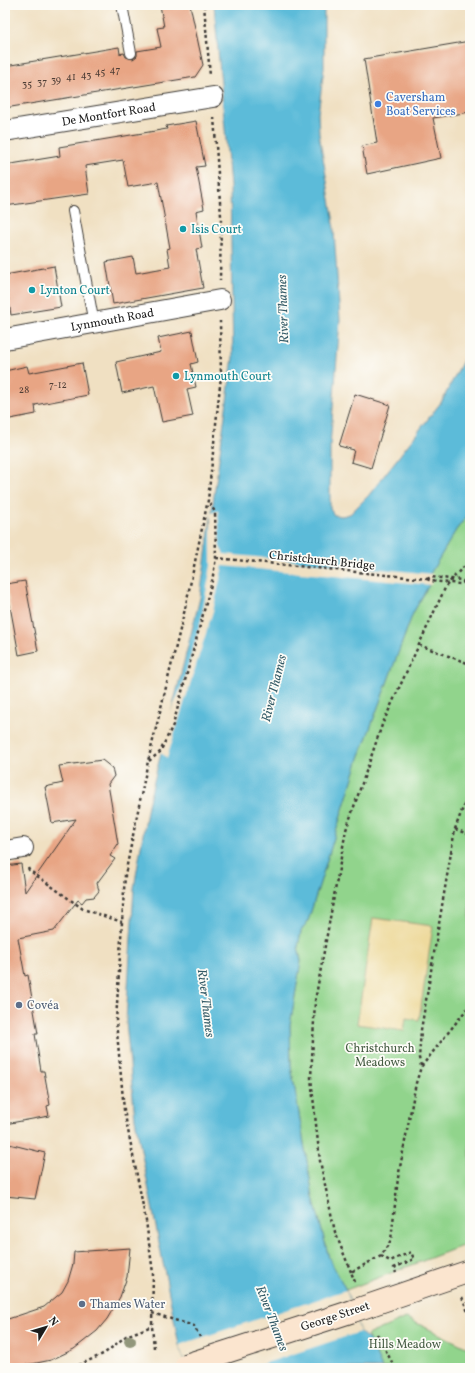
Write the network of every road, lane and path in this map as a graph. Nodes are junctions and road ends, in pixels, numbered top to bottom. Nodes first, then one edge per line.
1 (122, 5) edge
2 (204, 5) edge
3 (131, 53) dead end
4 (213, 97) junction
5 (5, 131) edge
6 (73, 211) dead end
7 (220, 300) junction
8 (94, 324) junction
9 (5, 339) edge
10 (208, 500) junction
11 (216, 558) junction
12 (470, 564) edge
13 (470, 583) edge
14 (419, 645) junction
15 (470, 664) edge
16 (148, 761) junction
17 (470, 789) edge
18 (455, 829) junction
19 (470, 835) edge
20 (14, 849) edge
21 (122, 922) junction
22 (470, 1005) edge
23 (421, 1066) junction
24 (381, 1256) junction
25 (394, 1268) dead end
26 (470, 1271) edge
27 (351, 1272) junction
28 (355, 1282) dead end
29 (152, 1313) junction
30 (174, 1320) dead end
31 (152, 1326) junction
32 (377, 1334) dead end
33 (154, 1348) dead end
34 (470, 1350) edge
35 (181, 1367) edge
36 (73, 1368) edge
37 (395, 1368) edge
38 (467, 1368) edge

1 - 3 lane
2 - 4 path
4 - 5 street, De Montfort Road
4 - 7 path
6 - 8 lane
7 - 8 street, Lynmouth Road
7 - 10 path
8 - 9 street, Lynmouth Road
10 - 11 path
10 - 16 path
11 - 13 path, Christchurch Bridge, bridge
11 - 16 path
12 - 14 path
14 - 15 path
14 - 27 path
16 - 21 path
17 - 18 path
18 - 19 path
18 - 23 path
20 - 21 path
21 - 29 path
22 - 23 path
23 - 24 path
24 - 25 path
24 - 27 path
26 - 35 main road, George Street, bridge
27 - 28 path
29 - 30 path
29 - 31 path
31 - 33 path
31 - 36 path
32 - 37 path
34 - 38 path

